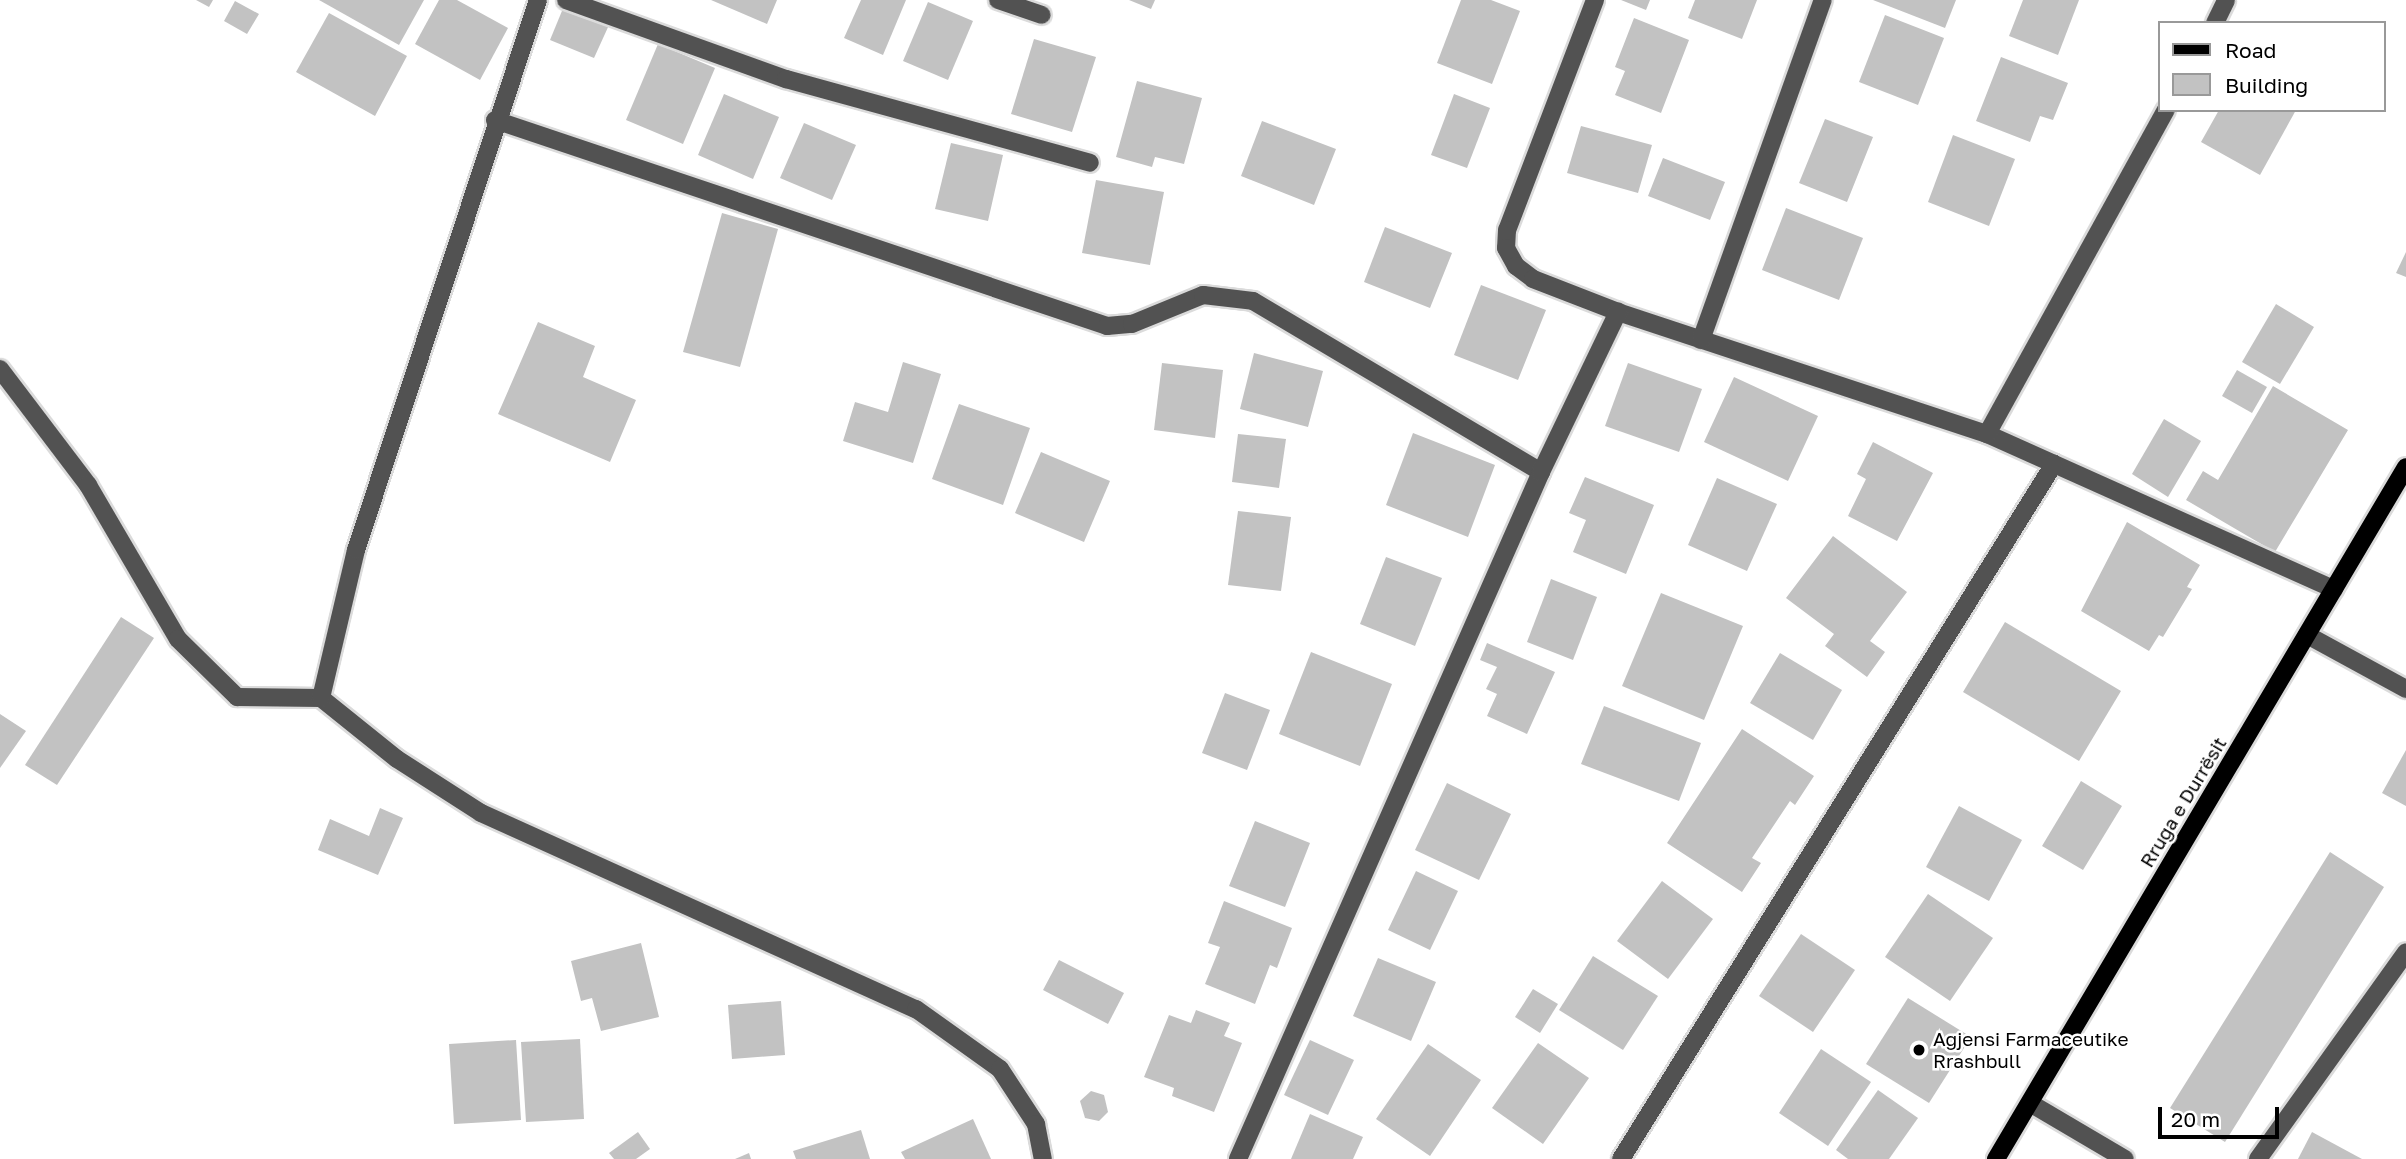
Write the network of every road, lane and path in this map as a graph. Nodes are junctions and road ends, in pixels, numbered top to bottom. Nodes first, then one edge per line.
1 (538, 0) edge
2 (566, 0) edge
3 (998, 0) edge
4 (1595, 0) edge
5 (1823, 0) edge
6 (2226, 0) edge
7 (1042, 15) dead end
8 (2216, 21) edge
9 (2165, 112) edge
10 (495, 120) junction
11 (1090, 163) dead end
12 (1618, 312) junction
13 (1701, 340) junction
14 (0, 369) edge
15 (1987, 434) junction
16 (2054, 464) junction
17 (2406, 467) edge
18 (1541, 472) junction
19 (2334, 589) junction
20 (2307, 635) junction
21 (2406, 690) edge
22 (321, 698) junction
23 (2406, 952) edge
24 (2029, 1103) junction
25 (1043, 1159) edge
26 (1238, 1159) edge
27 (1621, 1159) edge
28 (1996, 1159) edge
29 (2125, 1159) edge
30 (2258, 1159) edge

1 - 10 street
2 - 11 street
3 - 7 street
4 - 12 street
5 - 13 street
6 - 8 street
9 - 15 street
10 - 18 street
10 - 22 street
12 - 13 street
12 - 18 street
13 - 15 street
14 - 22 street
15 - 16 street
16 - 19 street
16 - 27 street
17 - 19 main road, Rruga e Durrësit
18 - 26 street
19 - 20 main road, Rruga e Durrësit
20 - 21 street
20 - 24 main road, Rruga e Durrësit
22 - 25 street
23 - 30 street
24 - 28 main road, Rruga e Durrësit
24 - 29 street

